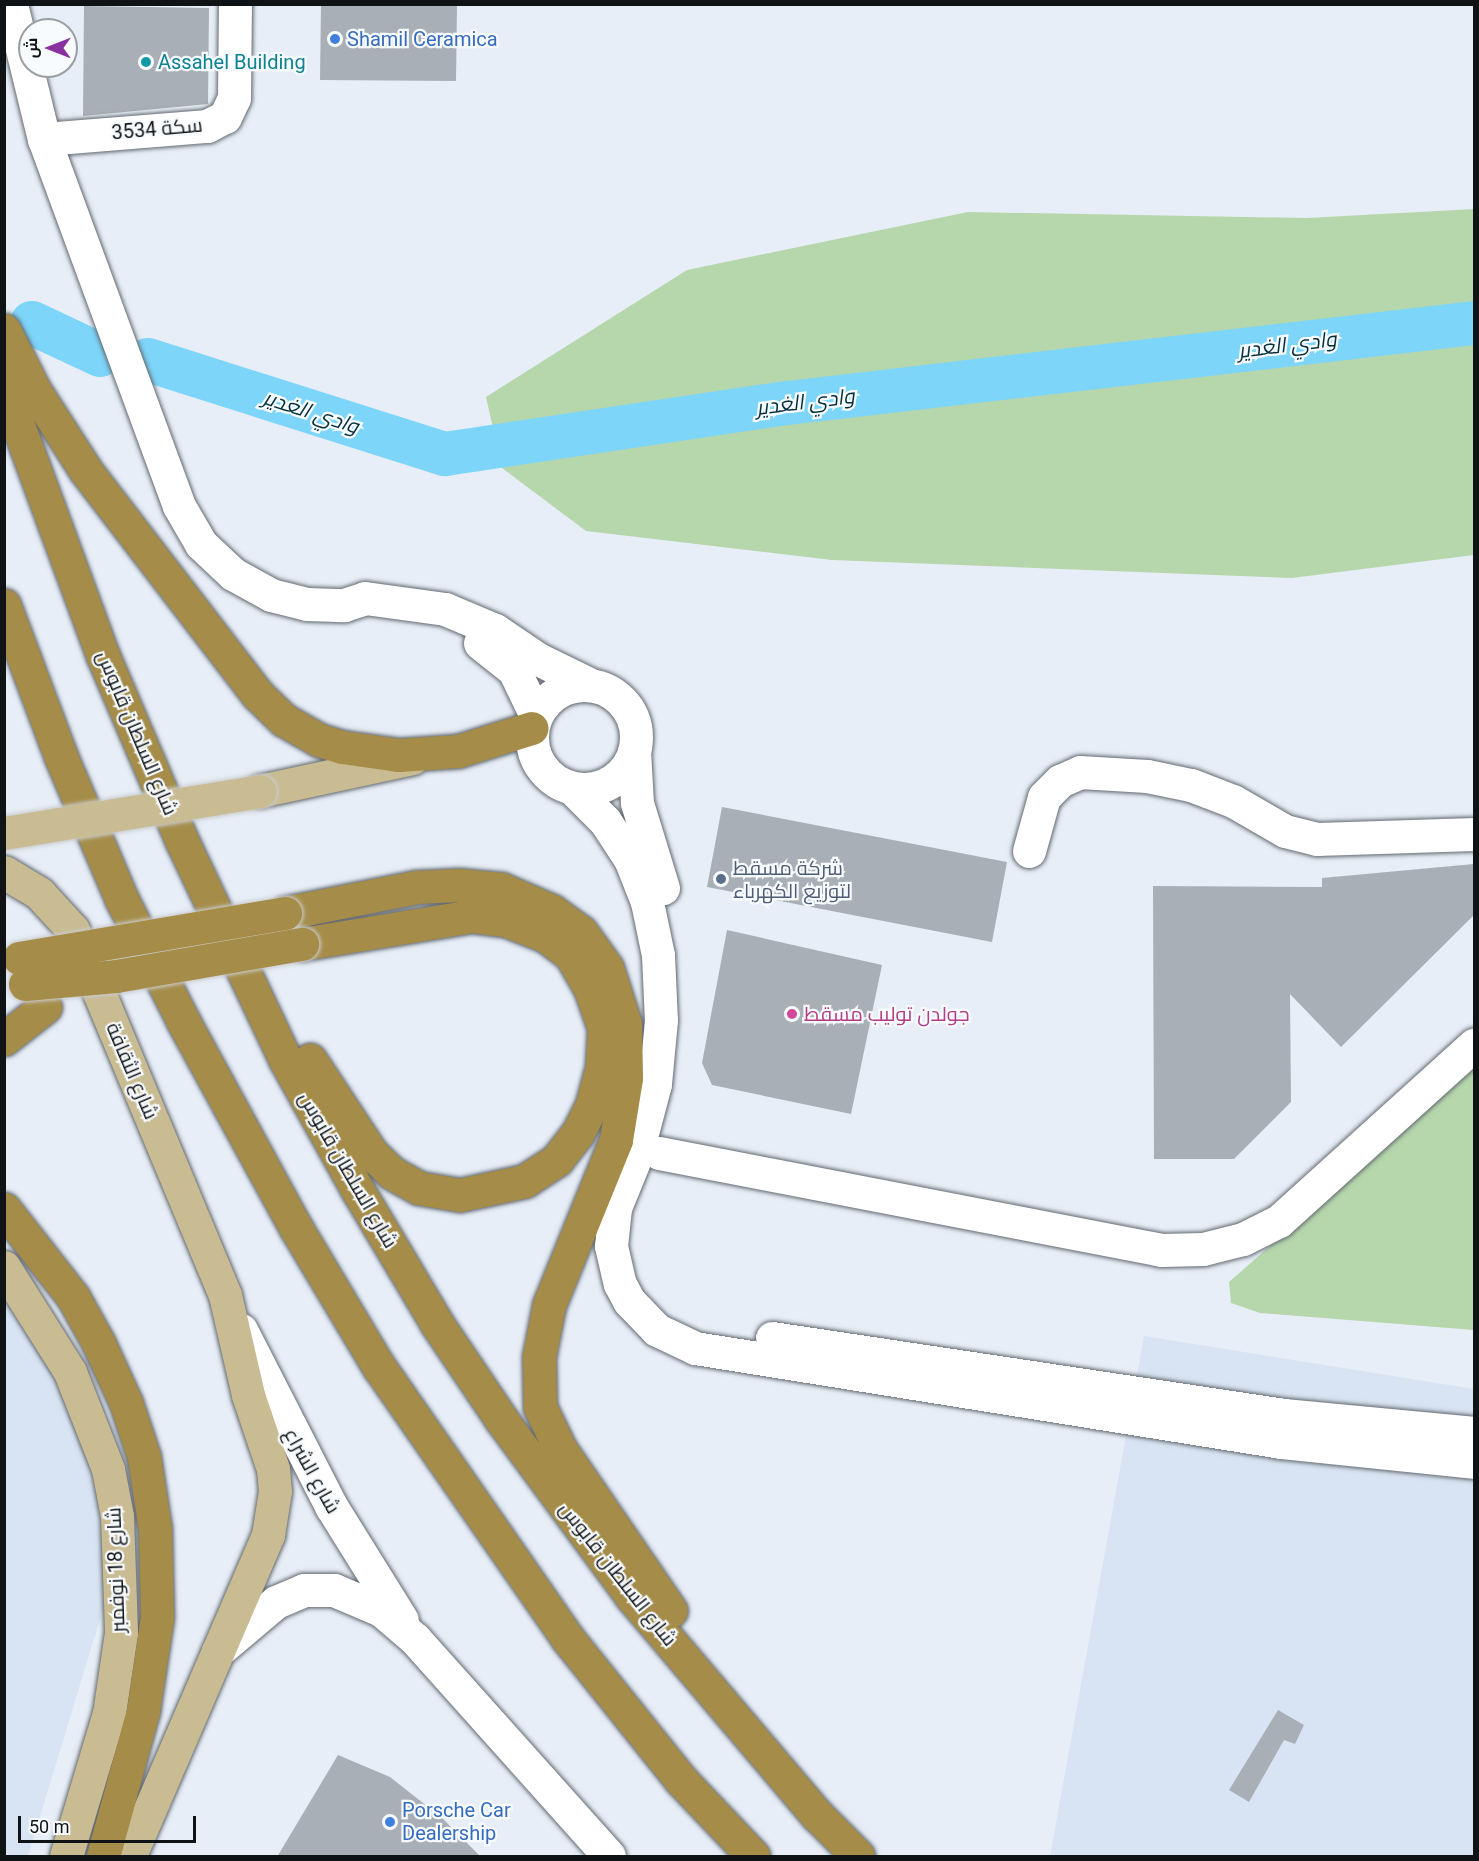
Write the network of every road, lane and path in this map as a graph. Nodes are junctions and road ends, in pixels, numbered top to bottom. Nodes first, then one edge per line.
1 (11, 4) edge
2 (235, 4) edge
3 (44, 139) junction
4 (4, 330) edge
5 (4, 387) edge
6 (4, 605) edge
7 (345, 605) junction
8 (589, 684) junction
9 (534, 722) junction
10 (634, 751) junction
11 (429, 755) junction
12 (572, 788) junction
13 (4, 833) edge
14 (1474, 834) edge
15 (182, 841) junction
16 (1029, 851) dead end
17 (4, 872) edge
18 (20, 979) edge
19 (4, 1039) edge
20 (1474, 1045) edge
21 (659, 1153) junction
22 (4, 1209) edge
23 (4, 1267) edge
24 (225, 1295) junction
25 (1474, 1433) edge
26 (1474, 1462) edge
27 (415, 1639) junction
28 (218, 1651) junction
29 (817, 1815) junction
30 (66, 1857) edge
31 (103, 1857) edge
32 (130, 1857) edge
33 (609, 1857) edge
34 (753, 1857) edge
35 (858, 1857) edge

1 - 3 street
2 - 3 street, سكة 3534
3 - 7 street
4 - 11 highway
5 - 15 highway, شارع السلطان قابوس
6 - 34 highway
7 - 8 street
7 - 9 street
8 - 9 street
8 - 10 street
9 - 11 highway
9 - 12 street
10 - 12 street
10 - 21 street
11 - 13 main road, bridge
12 - 26 street
14 - 16 street
15 - 18 highway, bridge
15 - 29 highway, شارع السلطان قابوس
17 - 24 main road, شارع الثقافة
18 - 19 highway
18 - 29 highway, bridge
20 - 21 street
21 - 25 street
22 - 31 highway
23 - 30 main road, شارع 18 نوفمبر
24 - 27 street, شارع الشراع
24 - 28 main road
27 - 28 street, شارع الشراع
27 - 33 street, شارع الشراع
28 - 32 main road
29 - 35 highway, شارع السلطان قابوس

